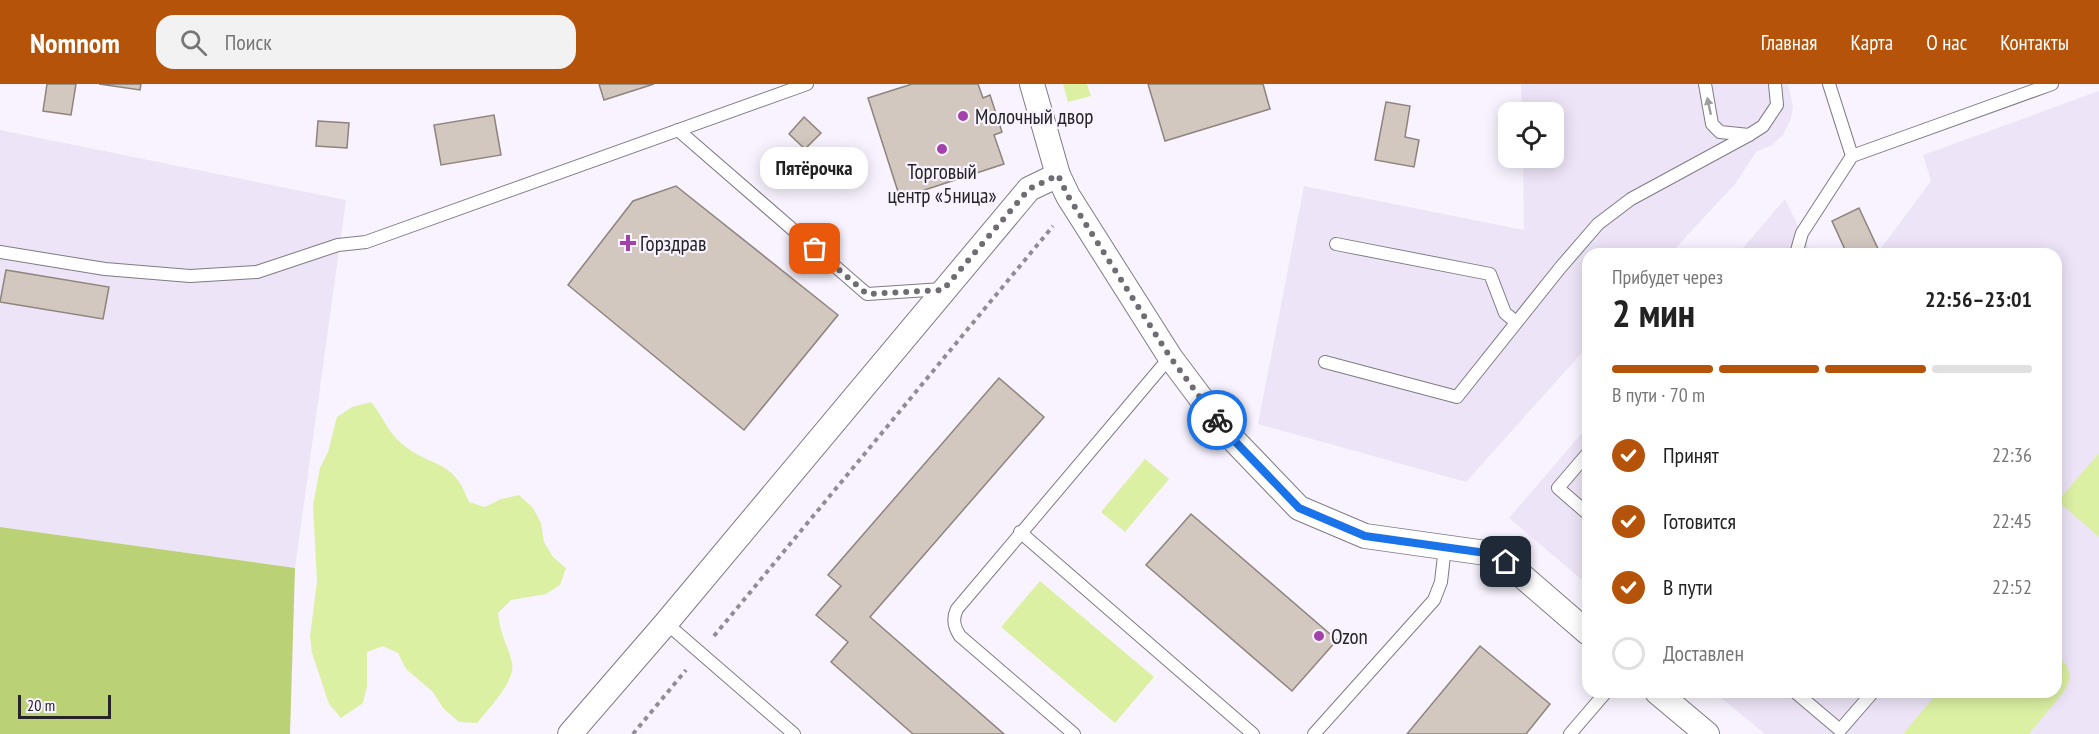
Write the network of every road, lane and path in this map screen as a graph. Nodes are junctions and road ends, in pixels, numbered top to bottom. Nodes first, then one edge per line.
1 (807, 84) edge
2 (1032, 84) edge
3 (1705, 84) edge
4 (1775, 84) edge
5 (1829, 84) edge
6 (2052, 84) edge
7 (678, 130) junction
8 (1749, 135) junction
9 (1852, 156) junction
10 (1058, 175) junction
11 (1053, 226) dead end
12 (1336, 244) dead end
13 (1798, 248) edge
14 (0, 252) edge
15 (943, 290) junction
16 (1516, 322) junction
17 (1170, 357) junction
18 (1325, 362) dead end
19 (1582, 460) edge
20 (1582, 509) edge
21 (1020, 532) junction
22 (1445, 547) junction
23 (666, 623) junction
24 (1582, 628) edge
25 (701, 653) junction
26 (1601, 698) edge
27 (1664, 698) edge
28 (1802, 698) edge
29 (1868, 698) edge
30 (570, 734) edge
31 (633, 734) edge
32 (794, 734) edge
33 (1074, 734) edge
34 (1253, 734) edge
35 (1314, 734) edge
36 (1570, 734) edge
37 (1707, 734) edge

1 - 7 lane
2 - 10 street
8 -> 3 lane
4 - 8 lane
5 - 9 lane
6 - 9 lane
7 - 14 lane
7 - 15 lane
8 - 16 lane
9 - 13 lane
10 - 15 street
10 - 17 street
11 - 25 path
12 - 16 lane
15 - 23 street
16 - 18 lane
17 - 21 lane
17 - 22 street
19 - 20 lane
21 - 33 lane
21 - 34 lane
22 - 24 street
22 - 35 lane
23 - 25 lane
23 - 30 street
25 - 31 path
25 - 32 lane
26 - 36 lane
27 - 37 street
28 - 29 lane

